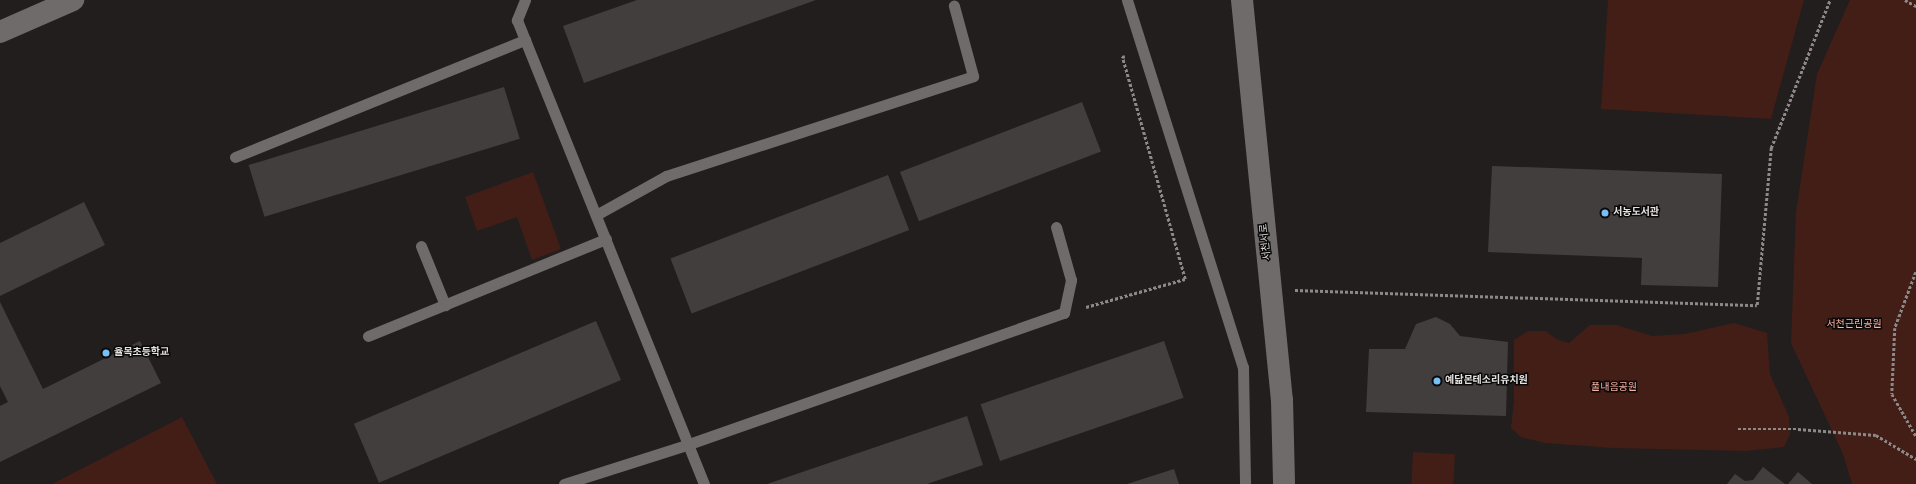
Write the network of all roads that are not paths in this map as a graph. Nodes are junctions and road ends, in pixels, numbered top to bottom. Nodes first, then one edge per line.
1 (73, 0) edge
2 (525, 0) edge
3 (1127, 0) edge
4 (1242, 0) edge
5 (954, 6) dead end
6 (0, 32) edge
7 (525, 40) junction
8 (235, 158) dead end
9 (596, 215) junction
10 (1056, 226) dead end
11 (606, 239) junction
12 (421, 246) dead end
13 (445, 305) junction
14 (368, 336) dead end
15 (689, 444) junction
16 (564, 484) edge
17 (704, 484) edge
18 (1245, 484) edge
19 (1284, 484) edge

1 - 6 street
2 - 7 lane
3 - 18 lane
4 - 19 street, 서천서로
5 - 9 lane
7 - 8 lane
7 - 9 lane
9 - 11 lane
10 - 15 lane
11 - 13 lane
11 - 15 lane
12 - 13 lane
13 - 14 lane
15 - 16 lane
15 - 17 lane

